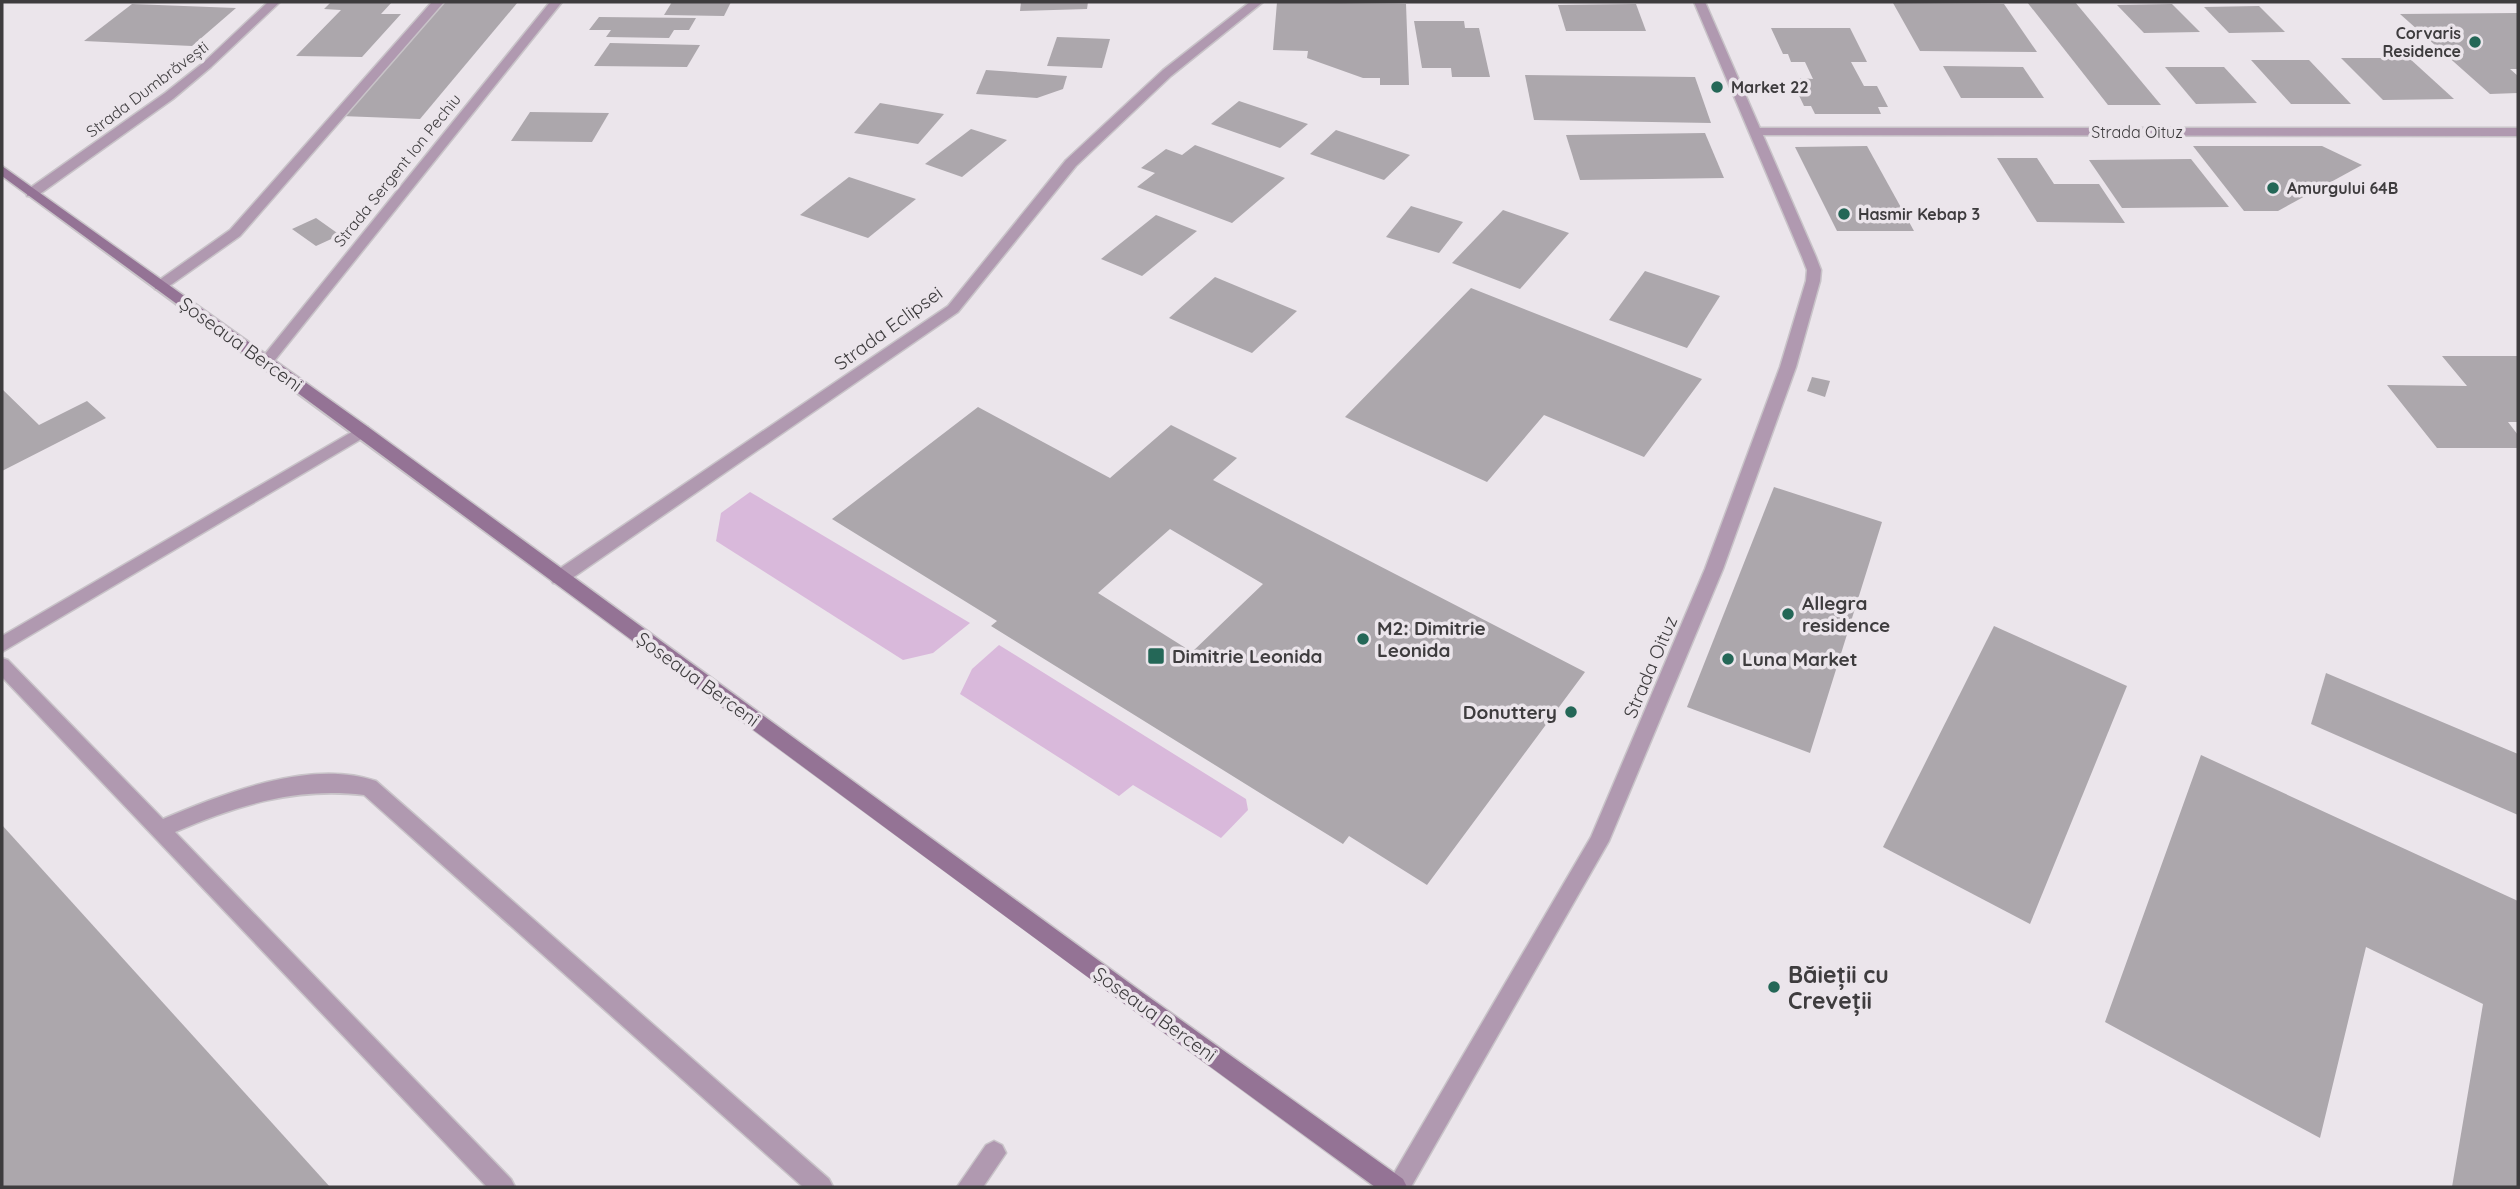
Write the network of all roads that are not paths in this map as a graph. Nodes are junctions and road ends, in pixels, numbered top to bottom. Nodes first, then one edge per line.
1 (274, 2) edge
2 (438, 2) edge
3 (556, 2) edge
4 (1256, 2) edge
5 (1699, 2) edge
6 (1755, 132) junction
7 (2518, 132) edge
8 (2, 170) edge
9 (32, 193) junction
10 (160, 286) junction
11 (266, 362) junction
12 (362, 431) junction
13 (559, 578) junction
14 (2, 645) edge
15 (2, 665) edge
16 (159, 830) junction
17 (994, 1153) dead end
18 (503, 1187) edge
19 (821, 1187) edge
20 (969, 1187) edge
21 (1397, 1187) edge

1 - 9 street, Strada Dumbrăvești
2 - 10 street
3 - 11 street, Strada Sergent Ion Pechiu
4 - 13 street, Strada Eclipsei
5 - 6 street, Strada Oituz
6 - 7 street, Strada Oituz
6 - 21 street, Strada Oituz
8 - 9 main road, Șoseaua Berceni
9 - 10 main road, Șoseaua Berceni
10 - 11 main road, Șoseaua Berceni
11 - 12 main road, Șoseaua Berceni
12 - 13 main road, Șoseaua Berceni
12 - 14 street
13 - 21 main road, Șoseaua Berceni
15 - 16 street
16 - 18 street
16 - 19 street
17 - 20 street

